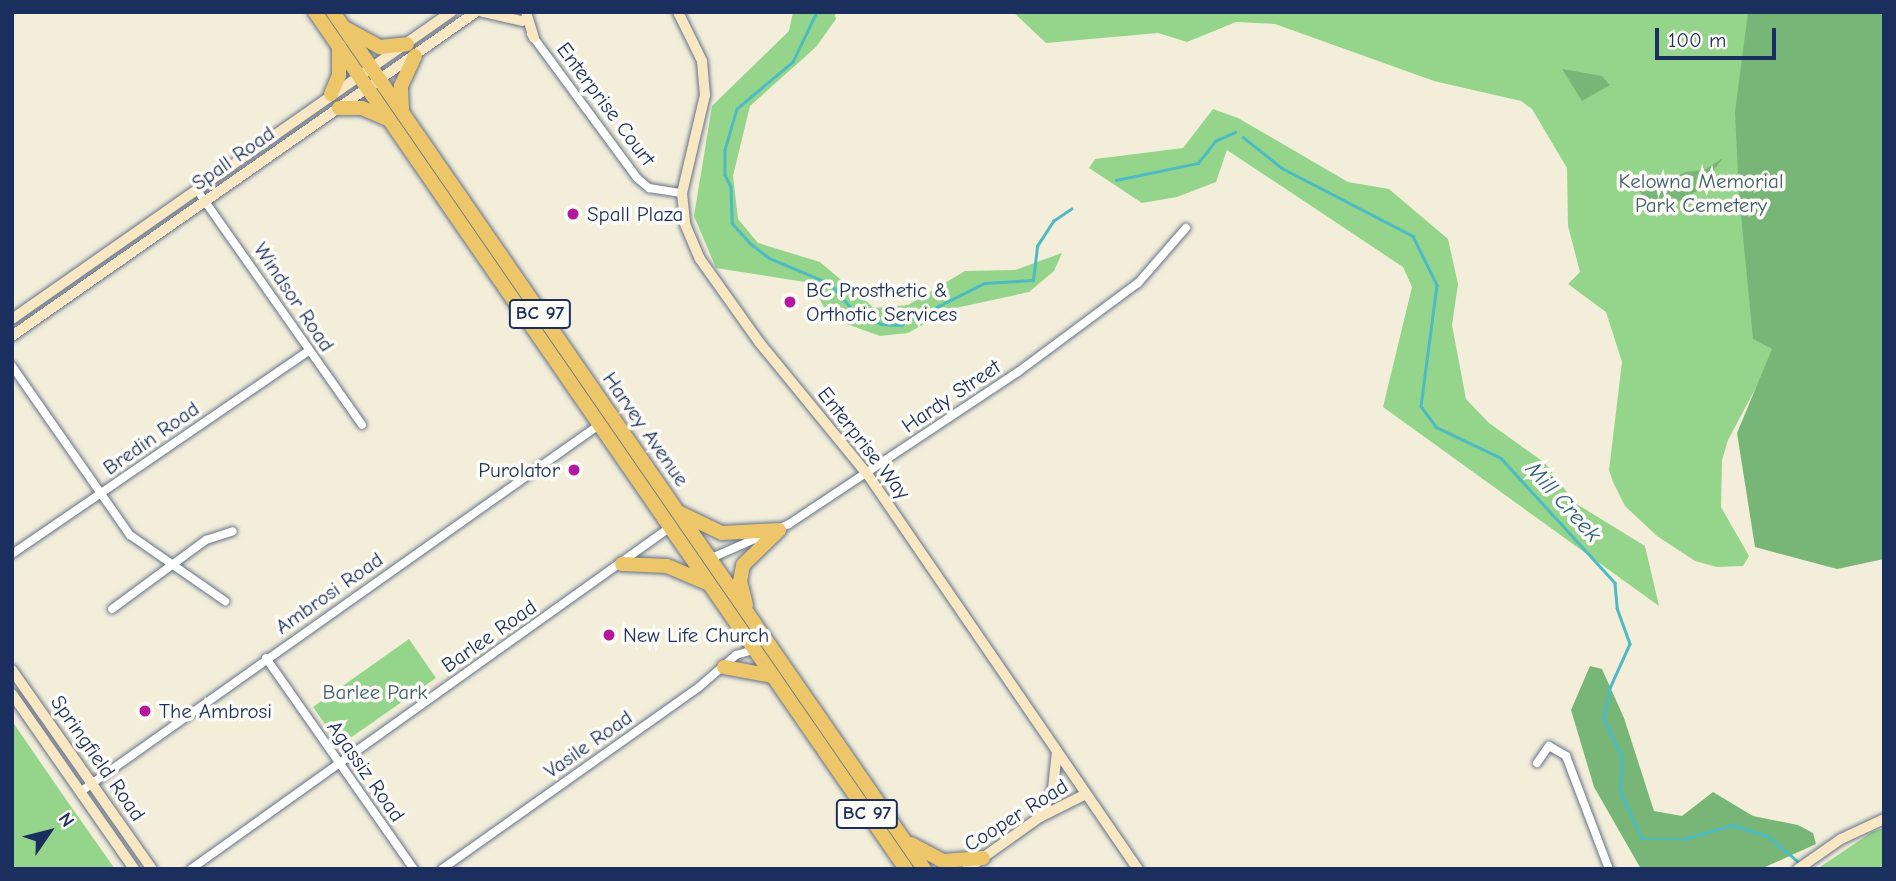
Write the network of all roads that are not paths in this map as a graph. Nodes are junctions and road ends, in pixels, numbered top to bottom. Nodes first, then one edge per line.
1 (315, 12) edge
2 (333, 12) edge
3 (451, 12) edge
4 (476, 12) edge
5 (483, 12) edge
6 (678, 12) edge
7 (522, 15) edge
8 (343, 27) junction
9 (534, 38) joint
10 (339, 47) junction
11 (411, 50) junction
12 (365, 71) junction
13 (374, 85) junction
14 (331, 94) junction
15 (339, 108) junction
16 (405, 116) junction
17 (389, 119) junction
18 (197, 190) junction
19 (682, 193) junction
20 (207, 200) junction
21 (1186, 228) dead end
22 (12, 319) edge
23 (12, 336) edge
24 (309, 351) junction
25 (12, 366) edge
26 (362, 425) dead end
27 (599, 425) junction
28 (629, 440) junction
29 (868, 475) junction
30 (100, 495) junction
31 (677, 511) junction
32 (669, 528) junction
33 (779, 530) junction
34 (233, 531) dead end
35 (679, 542) junction
36 (12, 554) edge
37 (709, 559) junction
38 (622, 564) junction
39 (172, 566) junction
40 (707, 583) junction
41 (225, 601) dead end
42 (112, 609) dead end
43 (748, 613) junction
44 (754, 650) junction
45 (266, 658) junction
46 (724, 667) junction
47 (12, 670) edge
48 (788, 672) junction
49 (772, 676) junction
50 (12, 694) edge
51 (1057, 751) junction
52 (338, 762) junction
53 (1537, 763) dead end
54 (92, 783) junction
55 (80, 792) junction
56 (1086, 794) junction
57 (1040, 817) junction
58 (1884, 819) edge
59 (904, 839) junction
60 (980, 864) edge
61 (1802, 866) edge
62 (905, 868) edge
63 (134, 869) edge
64 (152, 869) edge
65 (191, 869) edge
66 (414, 869) edge
67 (442, 869) edge
68 (924, 869) edge
69 (967, 869) edge
70 (1138, 869) edge
71 (1609, 869) edge

1 - 10 highway, Harvey Avenue / BC 97
2 - 8 highway, Harvey Avenue / BC 97
3 - 11 main road, Spall Road
4 - 11 main road, Spall Road
5 - 7 main road
6 - 19 main road, Enterprise Way
7 - 9 main road
8 - 11 highway
8 - 12 highway, Harvey Avenue / BC 97
9 - 19 street, Enterprise Court
10 - 12 highway, Harvey Avenue / BC 97
10 - 14 highway
11 - 12 main road, Spall Road
11 - 13 main road, Spall Road
11 - 16 highway
12 - 13 highway, Harvey Avenue / BC 97
12 - 14 main road, Spall Road
13 - 15 main road, Spall Road
13 - 16 highway, Harvey Avenue / BC 97
13 - 17 highway, Harvey Avenue / BC 97
14 - 18 main road, Spall Road
15 - 17 highway
15 - 20 main road, Spall Road
16 - 28 highway, Harvey Avenue / BC 97
17 - 27 highway, Harvey Avenue / BC 97
18 - 20 street, Windsor Road
18 - 22 main road, Spall Road
19 - 29 main road, Enterprise Way
20 - 23 main road, Spall Road
20 - 24 street, Windsor Road
21 - 29 street, Hardy Street
24 - 26 street, Windsor Road
24 - 30 street, Bredin Road
25 - 30 street
27 - 28 highway
27 - 32 highway, Harvey Avenue / BC 97
27 - 45 street, Ambrosi Road
28 - 31 highway, Harvey Avenue / BC 97
29 - 33 street, Hardy Street
29 - 51 main road, Enterprise Way
30 - 36 street, Bredin Road
30 - 39 street
31 - 33 highway
31 - 37 highway, Harvey Avenue / BC 97
32 - 35 highway, Harvey Avenue / BC 97
32 - 38 street, Barlee Road
33 - 37 street, Hardy Street
33 - 43 highway
34 - 39 street
35 - 37 highway
35 - 40 highway, Harvey Avenue / BC 97
37 - 43 highway, Harvey Avenue / BC 97
38 - 40 highway
38 - 52 street, Barlee Road
39 - 41 street
39 - 42 street
40 - 44 highway, Harvey Avenue / BC 97
43 - 48 highway, Harvey Avenue / BC 97
44 - 46 street, Vasile Road
44 - 48 highway
44 - 49 highway, Harvey Avenue / BC 97
45 - 52 street, Agassiz Road
45 - 54 street, Ambrosi Road
46 - 49 highway
46 - 67 street, Vasile Road
47 - 54 main road, Springfield Road
48 - 59 highway, Harvey Avenue / BC 97
49 - 62 highway, Harvey Avenue / BC 97
50 - 55 main road, Springfield Road
51 - 56 main road, Enterprise Way
51 - 57 main road
52 - 65 street, Barlee Road
52 - 66 street, Agassiz Road
53 - 71 street
54 - 55 street, Ambrosi Road
54 - 64 main road, Springfield Road
55 - 63 main road, Springfield Road
56 - 57 main road, Cooper Road
56 - 70 main road, Enterprise Way
57 - 60 main road, Cooper Road
58 - 61 main road
59 - 60 highway
59 - 68 highway, Harvey Avenue / BC 97
60 - 69 main road, Cooper Road

